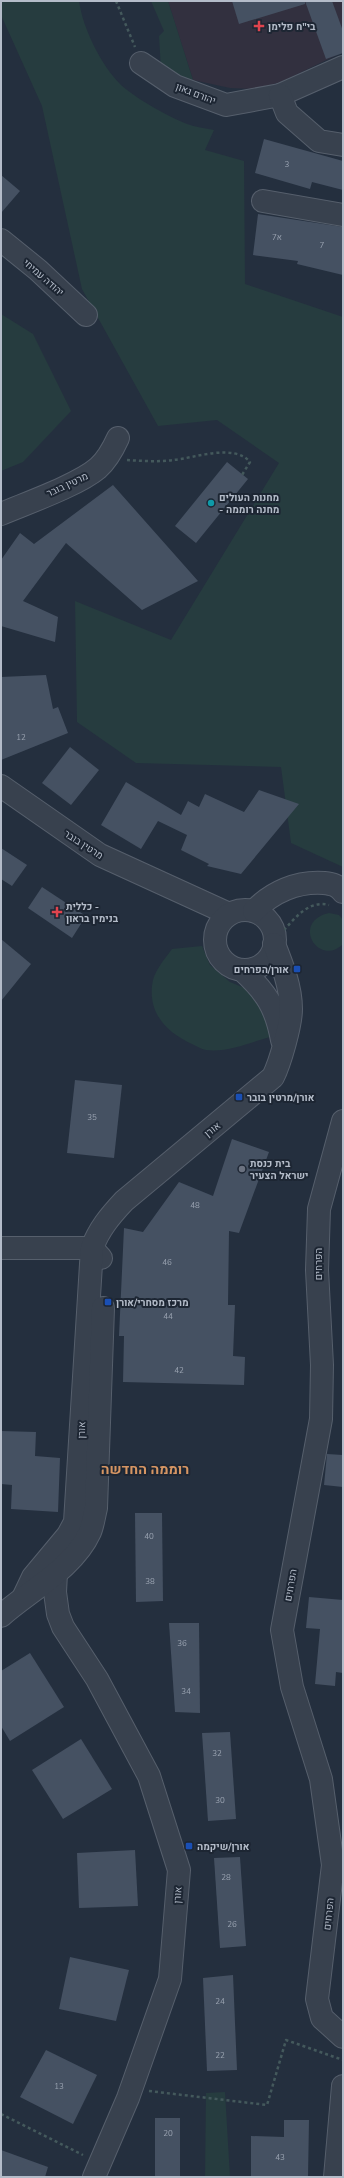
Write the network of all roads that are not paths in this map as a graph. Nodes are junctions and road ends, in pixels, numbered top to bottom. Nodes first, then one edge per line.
1 (141, 63) road end
2 (343, 67) edge
3 (280, 95) junction
4 (343, 145) edge
5 (263, 201) dead end
6 (343, 215) edge
7 (1, 240) edge
8 (86, 314) dead end
9 (118, 438) dead end
10 (1, 514) edge
11 (1, 786) edge
12 (290, 888) junction
13 (343, 892) edge
14 (254, 912) junction
15 (224, 920) junction
16 (274, 938) junction
17 (242, 970) junction
18 (283, 1045) junction
19 (343, 1121) edge
20 (1, 1248) edge
21 (98, 1255) junction
22 (56, 1573) junction
23 (24, 1596) junction
24 (1, 1616) edge
25 (63, 1626) junction
26 (343, 2037) edge
27 (343, 2086) edge
28 (97, 2170) edge
29 (335, 2177) edge

1 - 3 street, יהורם גאון
2 - 3 street, יהורם גאון
3 - 4 street
5 - 6 street
7 - 8 street, יהודה עמיחי
9 - 10 street, מרטין בובר
11 - 15 street, מרטין בובר
12 - 13 street
12 - 14 street
12 - 16 street
14 - 15 street
14 - 16 street
15 - 17 street
16 - 17 street
16 - 18 street, אורן
17 - 18 street
18 - 21 street, אורן
19 - 26 street, הפרחים
20 - 21 street
21 - 22 street, אורן
21 - 23 street, אורן
22 - 23 street, אורן
22 - 25 street, אורן
23 - 24 street
23 - 25 street, אורן
25 - 28 street, אורן
27 - 29 street

